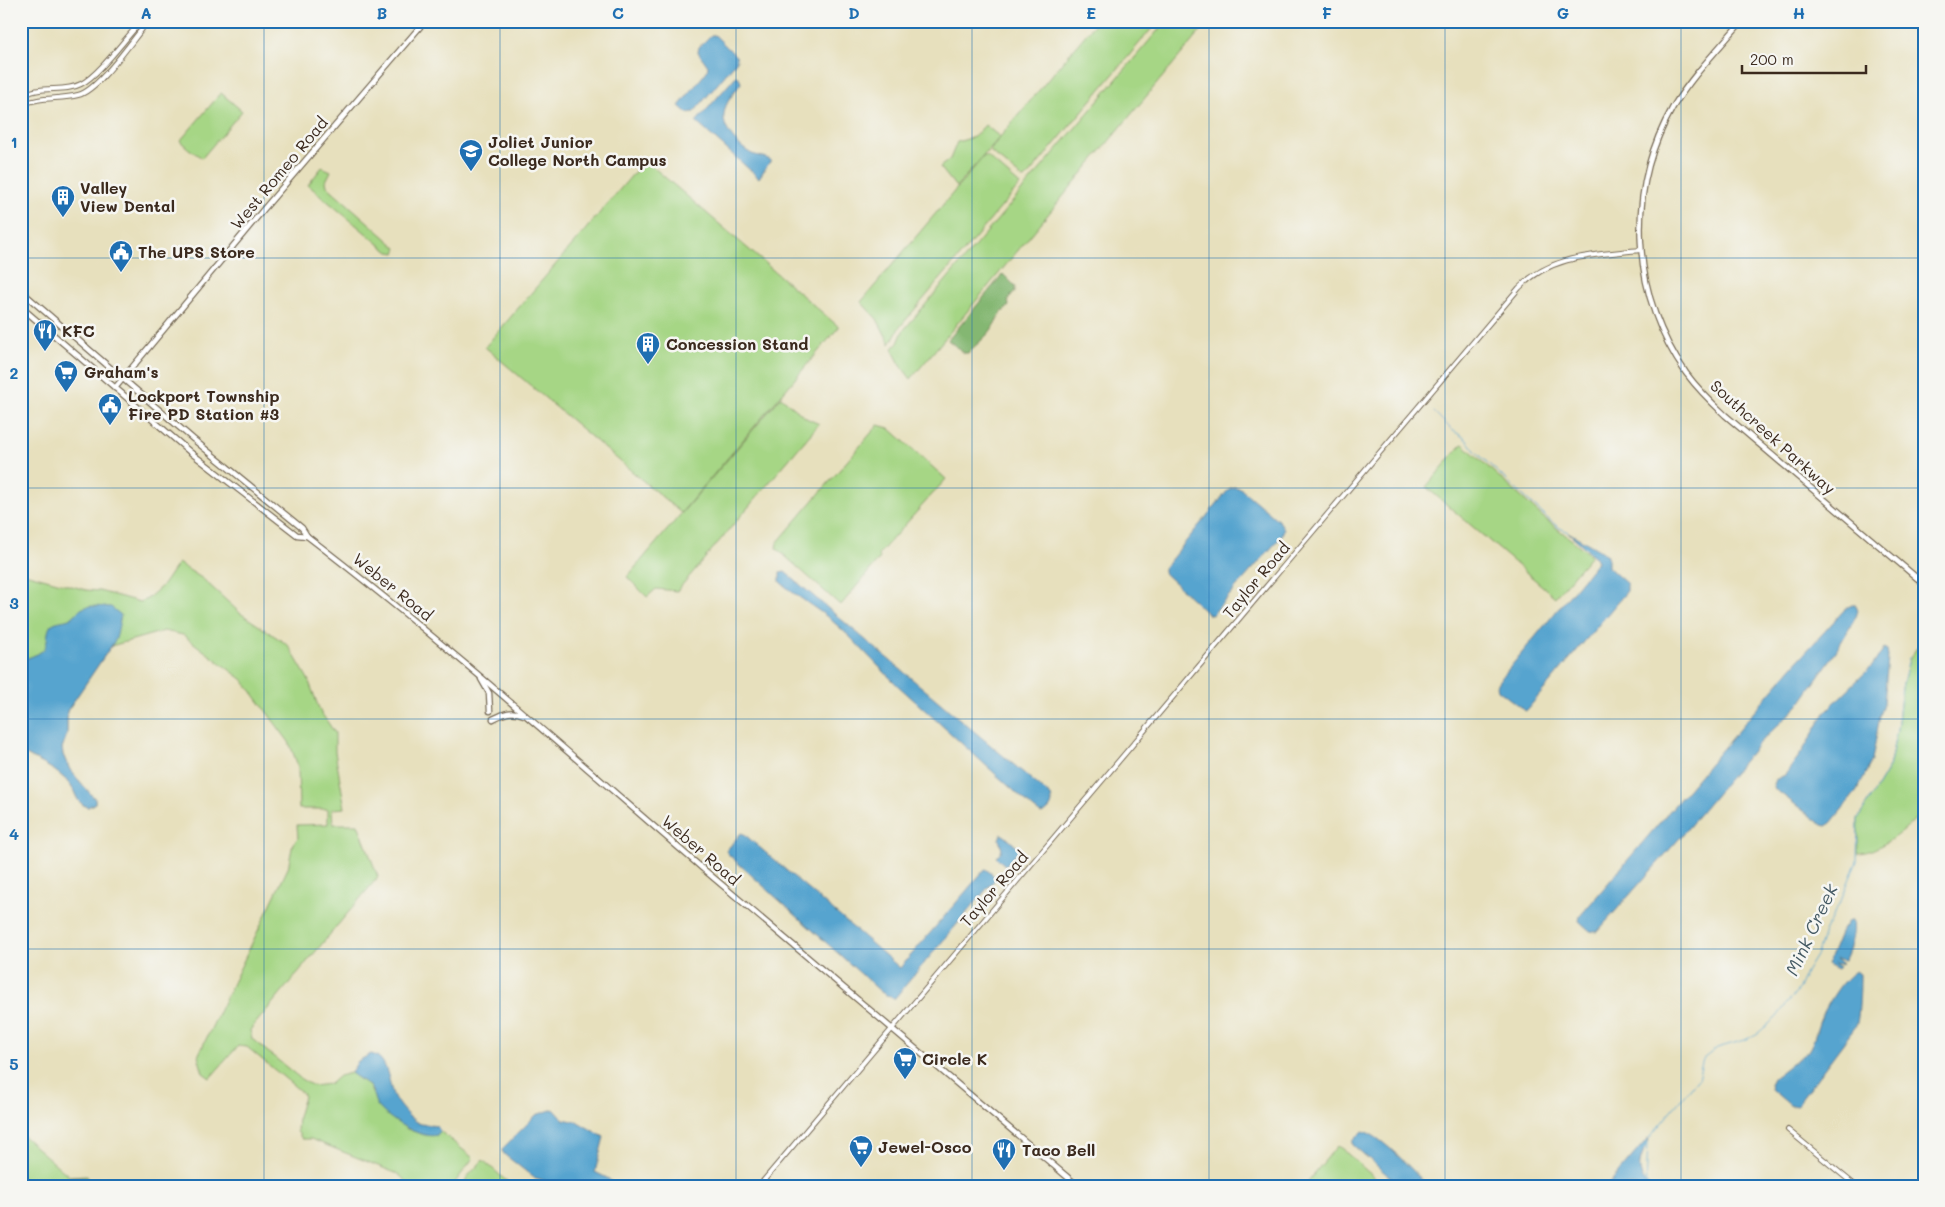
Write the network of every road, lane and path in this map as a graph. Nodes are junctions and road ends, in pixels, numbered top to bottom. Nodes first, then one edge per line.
1 (144, 21) edge
2 (425, 21) edge
3 (1742, 21) edge
4 (21, 98) edge
5 (21, 105) edge
6 (1640, 250) junction
7 (21, 290) edge
8 (21, 307) edge
9 (124, 378) junction
10 (115, 388) junction
11 (307, 536) junction
12 (1924, 584) edge
13 (480, 675) junction
14 (490, 711) dead end
15 (527, 716) junction
16 (493, 719) dead end
17 (891, 1029) junction
18 (1788, 1130) dead end
19 (759, 1186) edge
20 (1078, 1186) edge
21 (1856, 1186) edge

1 - 4 street
1 - 5 street
2 - 9 main road, West Romeo Road
3 - 6 main road
6 - 12 main road, Southcreek Parkway
6 - 17 street, Taylor Road
7 - 9 main road, Weber Road
8 - 10 main road, Weber Road
9 - 10 main road, West Romeo Road
9 - 11 main road, Weber Road
10 - 11 main road, Weber Road
11 - 13 main road, Weber Road
13 - 14 main road
13 - 15 main road, Weber Road
15 - 16 main road
15 - 17 main road, Weber Road
17 - 19 street, Taylor Road
17 - 20 main road, Weber Road
18 - 21 street

